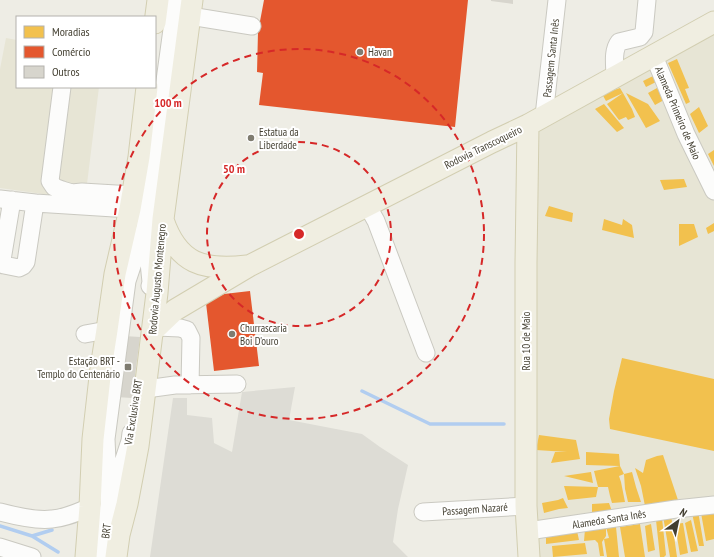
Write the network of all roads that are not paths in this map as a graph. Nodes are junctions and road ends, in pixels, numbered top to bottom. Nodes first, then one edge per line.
1 (158, 0) edge
2 (176, 0) edge
3 (557, 0) edge
4 (647, 0) edge
5 (191, 8) edge
6 (156, 16) edge
7 (714, 22) edge
8 (252, 26) dead end
9 (654, 56) junction
10 (615, 77) junction
11 (62, 88) edge
12 (147, 88) edge
13 (536, 120) junction
14 (714, 191) edge
15 (6, 200) edge
16 (132, 202) junction
17 (35, 203) junction
18 (367, 205) junction
19 (154, 223) junction
20 (249, 266) junction
21 (155, 329) junction
22 (107, 330) junction
23 (86, 334) dead end
24 (426, 353) dead end
25 (237, 384) dead end
26 (190, 385) junction
27 (146, 389) junction
28 (714, 505) edge
29 (100, 506) junction
30 (526, 506) junction
31 (0, 512) edge
32 (424, 512) dead end
33 (528, 531) junction
34 (0, 547) edge
35 (32, 557) edge
36 (86, 557) edge
37 (102, 557) edge
38 (116, 557) edge
39 (529, 557) edge

1 - 6 main road
2 - 19 street, Via Exclusiva BRT
3 - 13 street, Passagem Santa Inês
4 - 10 street
5 - 8 street
5 - 19 main road, Rodovia Augusto Montenegro
7 - 9 main road, Rodovia Transcoqueiro
9 - 10 main road, Rodovia Transcoqueiro
9 - 14 street, Alameda Primeiro de Maio
10 - 13 main road, Rodovia Transcoqueiro
11 - 16 street
12 - 16 main road
13 - 18 main road, Rodovia Transcoqueiro
13 - 30 main road, Rua 10 de Maio
15 - 17 street
15 - 17 street
16 - 17 street
16 - 22 main road
18 - 20 main road, Rodovia Transcoqueiro
18 - 24 street
19 - 20 main road, Rodovia Transcoqueiro
19 - 21 main road, Rodovia Augusto Montenegro
19 - 29 street, Via Exclusiva BRT
19 - 29 street, Via Exclusiva BRT
20 - 21 main road, Rodovia Transcoqueiro
21 - 26 street
21 - 27 main road, Rodovia Augusto Montenegro
22 - 23 street
22 - 29 main road
25 - 26 street
26 - 27 street
27 - 38 main road, Rodovia Augusto Montenegro
28 - 33 street, Alameda Santa Inês
29 - 31 street
29 - 36 main road
29 - 37 street, BRT
30 - 32 street, Passagem Nazaré
30 - 33 main road, Rua 10 de Maio
33 - 39 main road, Rua 10 de Maio
34 - 35 street

